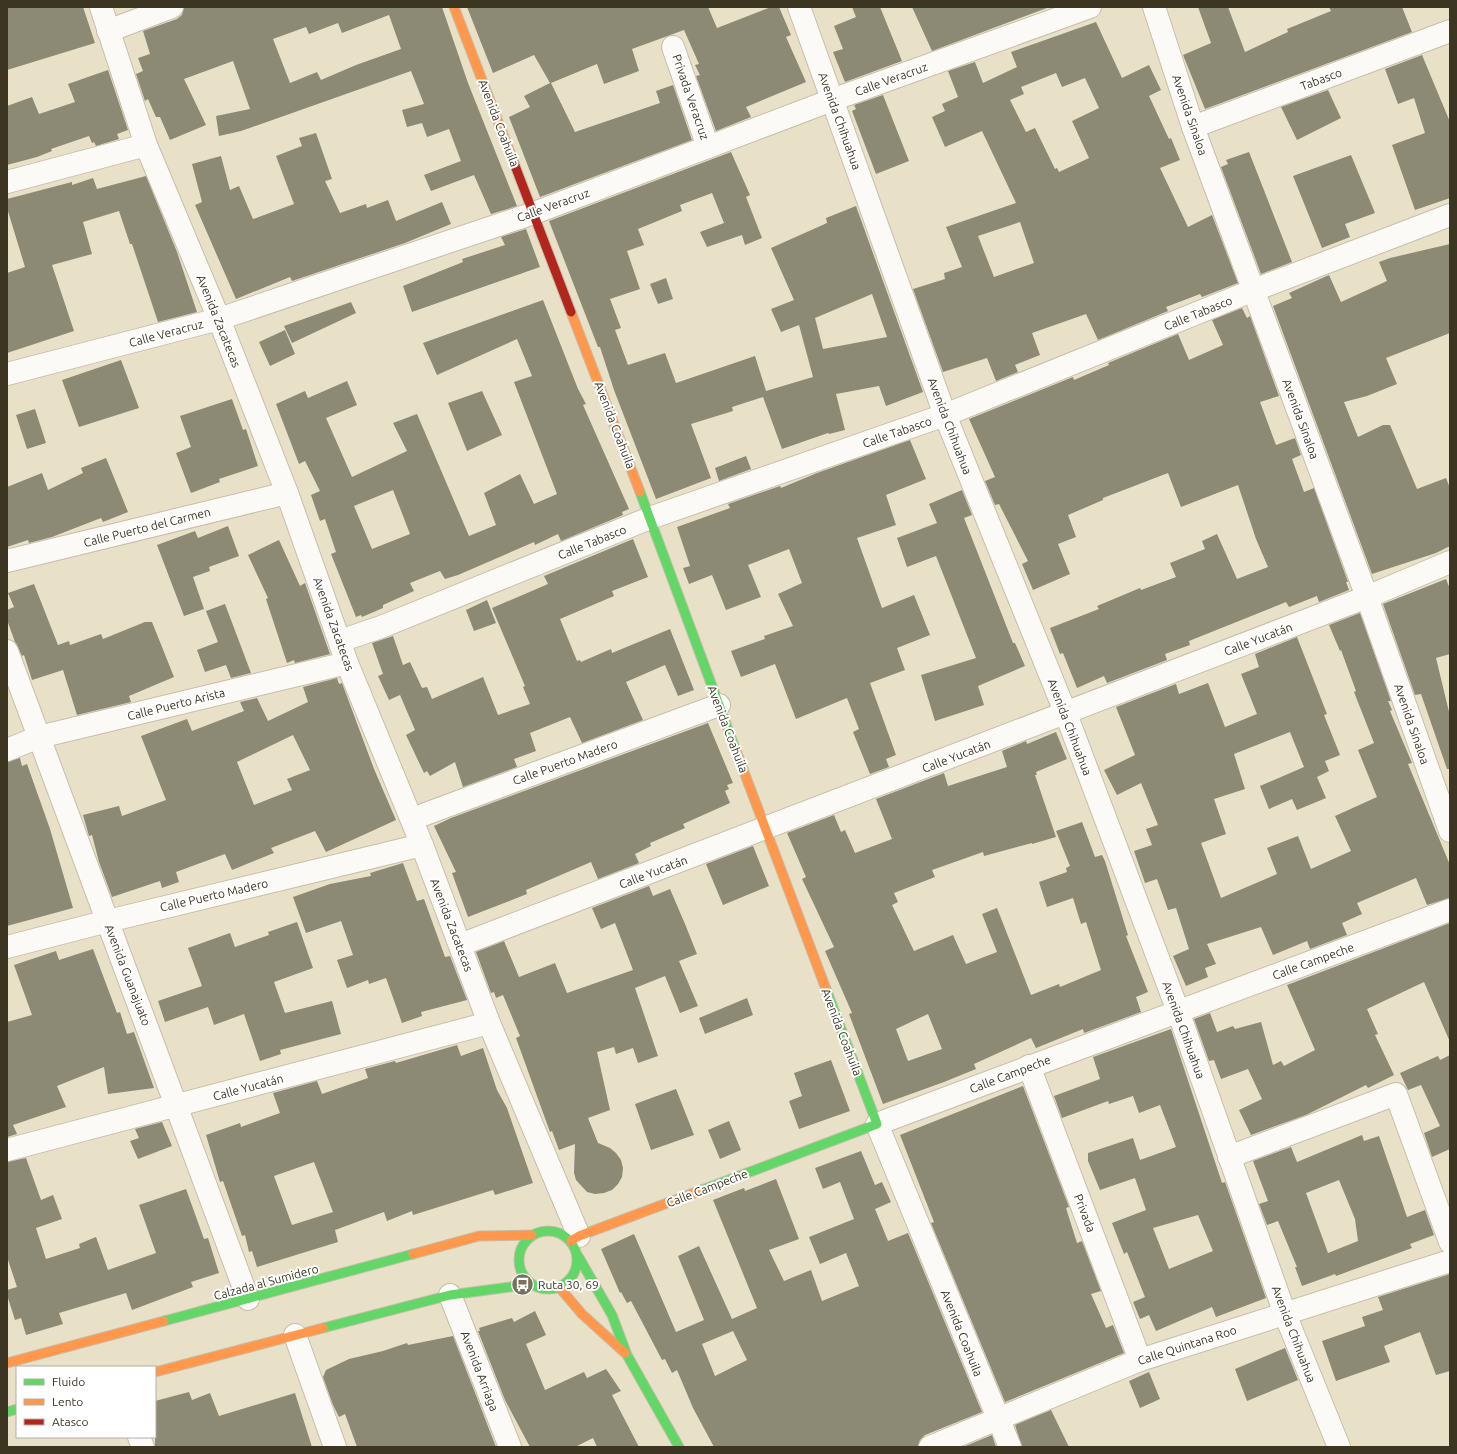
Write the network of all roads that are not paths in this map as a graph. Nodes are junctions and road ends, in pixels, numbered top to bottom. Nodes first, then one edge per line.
1 (101, 7) edge
2 (172, 7) edge
3 (454, 7) edge
4 (799, 7) edge
5 (1090, 7) edge
6 (1154, 7) edge
7 (108, 31) junction
8 (1450, 32) edge
9 (673, 47) dead end
10 (832, 100) junction
11 (1193, 127) junction
12 (146, 145) junction
13 (708, 147) junction
14 (7, 182) edge
15 (534, 213) junction
16 (1450, 215) edge
17 (1254, 290) junction
18 (219, 319) junction
19 (7, 374) edge
20 (945, 415) junction
21 (287, 494) junction
22 (650, 518) junction
23 (7, 561) edge
24 (1450, 562) edge
25 (1367, 597) junction
26 (340, 641) junction
27 (7, 651) edge
28 (347, 663) junction
29 (719, 704) junction
30 (1066, 714) junction
31 (39, 737) junction
32 (7, 750) edge
33 (412, 819) junction
34 (766, 829) junction
35 (1450, 832) edge
36 (422, 845) junction
37 (1450, 910) edge
38 (108, 920) junction
39 (460, 945) junction
40 (7, 947) edge
41 (1178, 1011) junction
42 (489, 1023) junction
43 (1029, 1066) junction
44 (177, 1106) junction
45 (877, 1124) junction
46 (7, 1150) edge
47 (1229, 1157) junction
48 (532, 1235) junction
49 (1450, 1242) edge
50 (576, 1245) junction
51 (1450, 1261) edge
52 (532, 1284) junction
53 (559, 1287) junction
54 (450, 1295) junction
55 (248, 1300) junction
56 (1285, 1314) junction
57 (295, 1335) junction
58 (627, 1355) junction
59 (1140, 1360) junction
60 (7, 1363) edge
61 (156, 1372) edge
62 (998, 1419) junction
63 (335, 1447) edge
64 (510, 1447) edge
65 (679, 1447) edge
66 (930, 1447) edge
67 (1010, 1447) edge
68 (1339, 1447) edge

1 - 7 street, Avenida Zacatecas
2 - 7 street
3 - 15 street, Avenida Coahuila
4 - 10 street, Avenida Chihuahua
5 - 10 street, Calle Veracruz
6 - 11 street, Avenida Sinaloa
7 - 12 street, Avenida Zacatecas
8 - 11 street, Tabasco
9 - 13 street, Privada Veracruz
10 - 13 street, Calle Veracruz
10 - 20 street, Avenida Chihuahua
11 - 17 street, Avenida Sinaloa
12 - 14 street
12 - 18 street, Avenida Zacatecas
13 - 15 street, Calle Veracruz
15 - 18 street, Calle Veracruz
15 - 22 street, Avenida Coahuila
16 - 17 street, Calle Tabasco
17 - 20 street, Calle Tabasco
17 - 25 street, Avenida Sinaloa
18 - 19 street, Calle Veracruz
18 - 21 street, Avenida Zacatecas
20 - 22 street, Calle Tabasco
20 - 30 street, Avenida Chihuahua
21 - 23 street, Calle Puerto del Carmen
21 - 26 street, Avenida Zacatecas
22 - 26 street, Calle Tabasco
22 - 29 street, Avenida Coahuila
24 - 25 street, Calle Yucatán
25 - 30 street, Calle Yucatán
25 - 35 street, Avenida Sinaloa
26 - 28 street, Avenida Zacatecas
27 - 31 street, Avenida Guanajuato
28 - 31 street, Calle Puerto Arista
28 - 33 street, Avenida Zacatecas
29 - 33 street, Calle Puerto Madero
29 - 34 street, Avenida Coahuila
30 - 34 street, Calle Yucatán
30 - 41 street, Avenida Chihuahua
31 - 32 street, Calle Puerto Arista
31 - 38 street, Avenida Guanajuato
33 - 36 street, Avenida Zacatecas
34 - 39 street, Calle Yucatán
34 - 45 street, Avenida Coahuila
36 - 38 street, Calle Puerto Madero
36 - 39 street, Avenida Zacatecas
37 - 41 street, Calle Campeche
38 - 40 street, Calle Puerto Madero
38 - 44 street, Avenida Guanajuato
39 - 42 street, Avenida Zacatecas
41 - 43 street, Calle Campeche
41 - 47 street, Avenida Chihuahua
42 - 44 street, Calle Yucatán
42 - 50 street, Avenida Zacatecas
43 - 45 street, Calle Campeche
43 - 59 street, Privada
44 - 46 street, Calle Yucatán
44 - 55 street, Avenida Guanajuato
45 - 50 street, Calle Campeche
45 - 62 street, Avenida Coahuila
47 - 49 street
47 - 56 street, Avenida Chihuahua
48 - 50 street
48 - 52 street
48 - 55 street, Calzada al Sumidero
50 - 53 street
50 - 58 street
51 - 56 street, Calle Quintana Roo
52 - 53 street
52 - 54 street
53 - 58 street
54 - 57 street
54 - 64 street, Avenida Arriaga
55 - 60 street, Calzada al Sumidero
56 - 59 street, Calle Quintana Roo
56 - 68 street, Avenida Chihuahua
57 - 61 street
57 - 63 street
58 - 65 street
59 - 62 street, Calle Quintana Roo
62 - 66 street, Calle Quintana Roo
62 - 67 street, Avenida Coahuila

